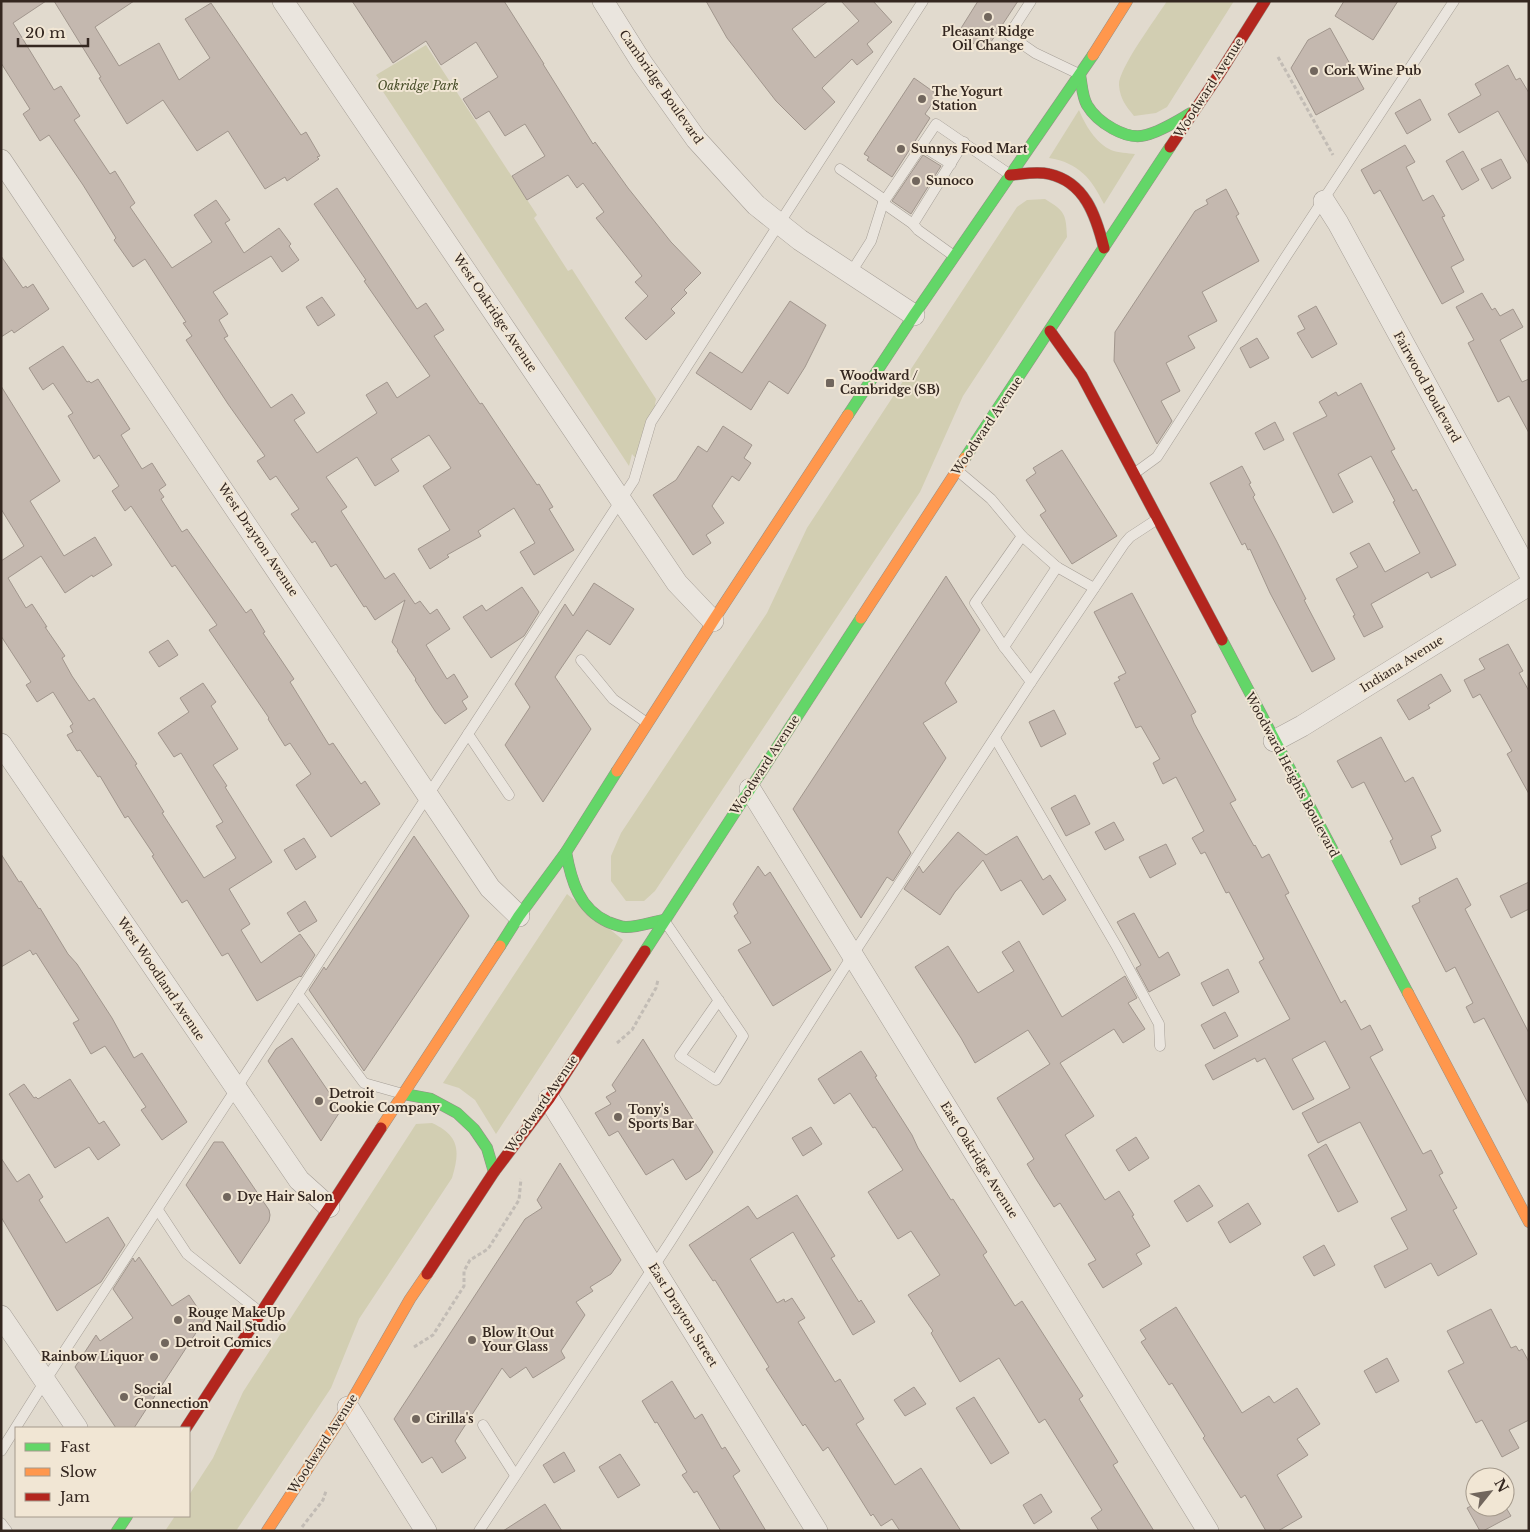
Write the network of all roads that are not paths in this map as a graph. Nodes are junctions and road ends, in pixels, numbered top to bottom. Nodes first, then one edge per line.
1 (283, 1) edge
2 (603, 1) edge
3 (923, 1) edge
4 (1031, 1) edge
5 (1127, 1) edge
6 (1265, 1) edge
7 (1454, 1) edge
8 (1080, 75) junction
9 (1192, 113) junction
10 (964, 142) junction
11 (922, 146) junction
12 (1, 160) edge
13 (951, 164) junction
14 (840, 168) dead end
15 (1010, 175) junction
16 (884, 201) junction
17 (1324, 201) junction
18 (778, 224) junction
19 (913, 224) junction
20 (1104, 248) junction
21 (954, 256) junction
22 (850, 274) junction
23 (914, 315) junction
24 (1050, 331) junction
25 (957, 470) junction
26 (1134, 473) junction
27 (622, 500) junction
28 (1158, 519) junction
29 (1022, 536) junction
30 (1057, 567) junction
31 (1529, 573) edge
32 (1529, 585) edge
33 (1094, 588) junction
34 (712, 621) junction
35 (1004, 647) junction
36 (581, 660) dead end
37 (1031, 682) junction
38 (648, 724) junction
39 (468, 734) junction
40 (995, 738) junction
41 (1274, 741) junction
42 (1, 744) edge
43 (750, 789) junction
44 (428, 794) junction
45 (509, 795) dead end
46 (566, 852) junction
47 (519, 916) junction
48 (664, 920) junction
49 (852, 956) junction
50 (298, 994) junction
51 (719, 1000) junction
52 (1160, 1046) dead end
53 (236, 1089) junction
54 (404, 1094) junction
55 (549, 1098) junction
56 (494, 1172) junction
57 (329, 1207) junction
58 (158, 1210) junction
59 (1529, 1222) edge
60 (653, 1267) junction
61 (261, 1312) junction
62 (1, 1316) edge
63 (45, 1381) junction
64 (348, 1406) junction
65 (482, 1425) dead end
66 (16, 1427) edge
67 (76, 1427) edge
68 (187, 1427) edge
69 (15, 1429) edge
70 (1, 1451) edge
71 (515, 1476) junction
72 (126, 1517) edge
73 (1, 1522) edge
74 (7, 1531) edge
75 (117, 1531) edge
76 (268, 1531) edge
77 (426, 1531) edge
78 (479, 1531) edge
79 (817, 1531) edge
80 (1208, 1531) edge

1 - 27 street, West Oakridge Avenue
2 - 18 street, Cambridge Boulevard
3 - 18 lane
4 - 8 lane
5 - 8 main road
6 - 9 main road, Woodward Avenue
7 - 17 lane
8 - 9 main road
8 - 15 main road
9 - 20 main road, Woodward Avenue
10 - 11 lane
10 - 13 lane
10 - 15 lane
11 - 13 lane
11 - 16 lane
12 - 44 street, West Drayton Avenue
13 - 19 lane
14 - 16 lane
15 - 20 main road
15 - 21 main road
16 - 19 lane
16 - 22 lane
17 - 26 lane
17 - 31 street, Fairwood Boulevard
18 - 22 street, Cambridge Boulevard
18 - 27 lane
19 - 21 lane
20 - 24 main road, Woodward Avenue
21 - 23 main road
22 - 23 street, Cambridge Boulevard
23 - 34 main road
24 - 25 main road, Woodward Avenue
24 - 26 main road, Woodward Heights Boulevard
25 - 29 lane
25 - 43 main road, Woodward Avenue
26 - 28 main road, Woodward Heights Boulevard
27 - 34 street, West Oakridge Avenue
27 - 39 lane
28 - 33 lane
28 - 41 main road, Woodward Heights Boulevard
29 - 30 lane
29 - 35 lane
30 - 33 lane
30 - 35 lane
32 - 41 street, Indiana Avenue
33 - 37 lane
34 - 38 main road
35 - 37 lane
36 - 38 lane
37 - 40 lane
38 - 46 main road
39 - 44 lane
39 - 45 lane
40 - 49 lane
40 - 52 lane
41 - 59 main road, Woodward Heights Boulevard
42 - 53 street, West Woodland Avenue
43 - 48 main road, Woodward Avenue
43 - 49 street, East Oakridge Avenue
44 - 47 street, West Drayton Avenue
44 - 50 lane
46 - 47 main road
46 - 48 main road
47 - 54 main road
48 - 51 lane
48 - 55 main road, Woodward Avenue
49 - 60 lane
49 - 80 street, East Oakridge Avenue
50 - 53 lane
50 - 54 lane
51 - 51 lane
53 - 57 street, West Woodland Avenue
53 - 58 lane
54 - 56 main road
54 - 57 main road
55 - 56 main road, Woodward Avenue
55 - 60 street, East Drayton Street
56 - 64 main road, Woodward Avenue
57 - 61 main road
58 - 61 lane
58 - 63 lane
60 - 71 lane
60 - 79 street, East Drayton Street
61 - 68 main road
62 - 63 street
63 - 66 lane
63 - 67 street
64 - 76 main road, Woodward Avenue
64 - 77 street
65 - 71 lane
69 - 70 lane
71 - 78 lane
72 - 75 main road
73 - 74 lane

